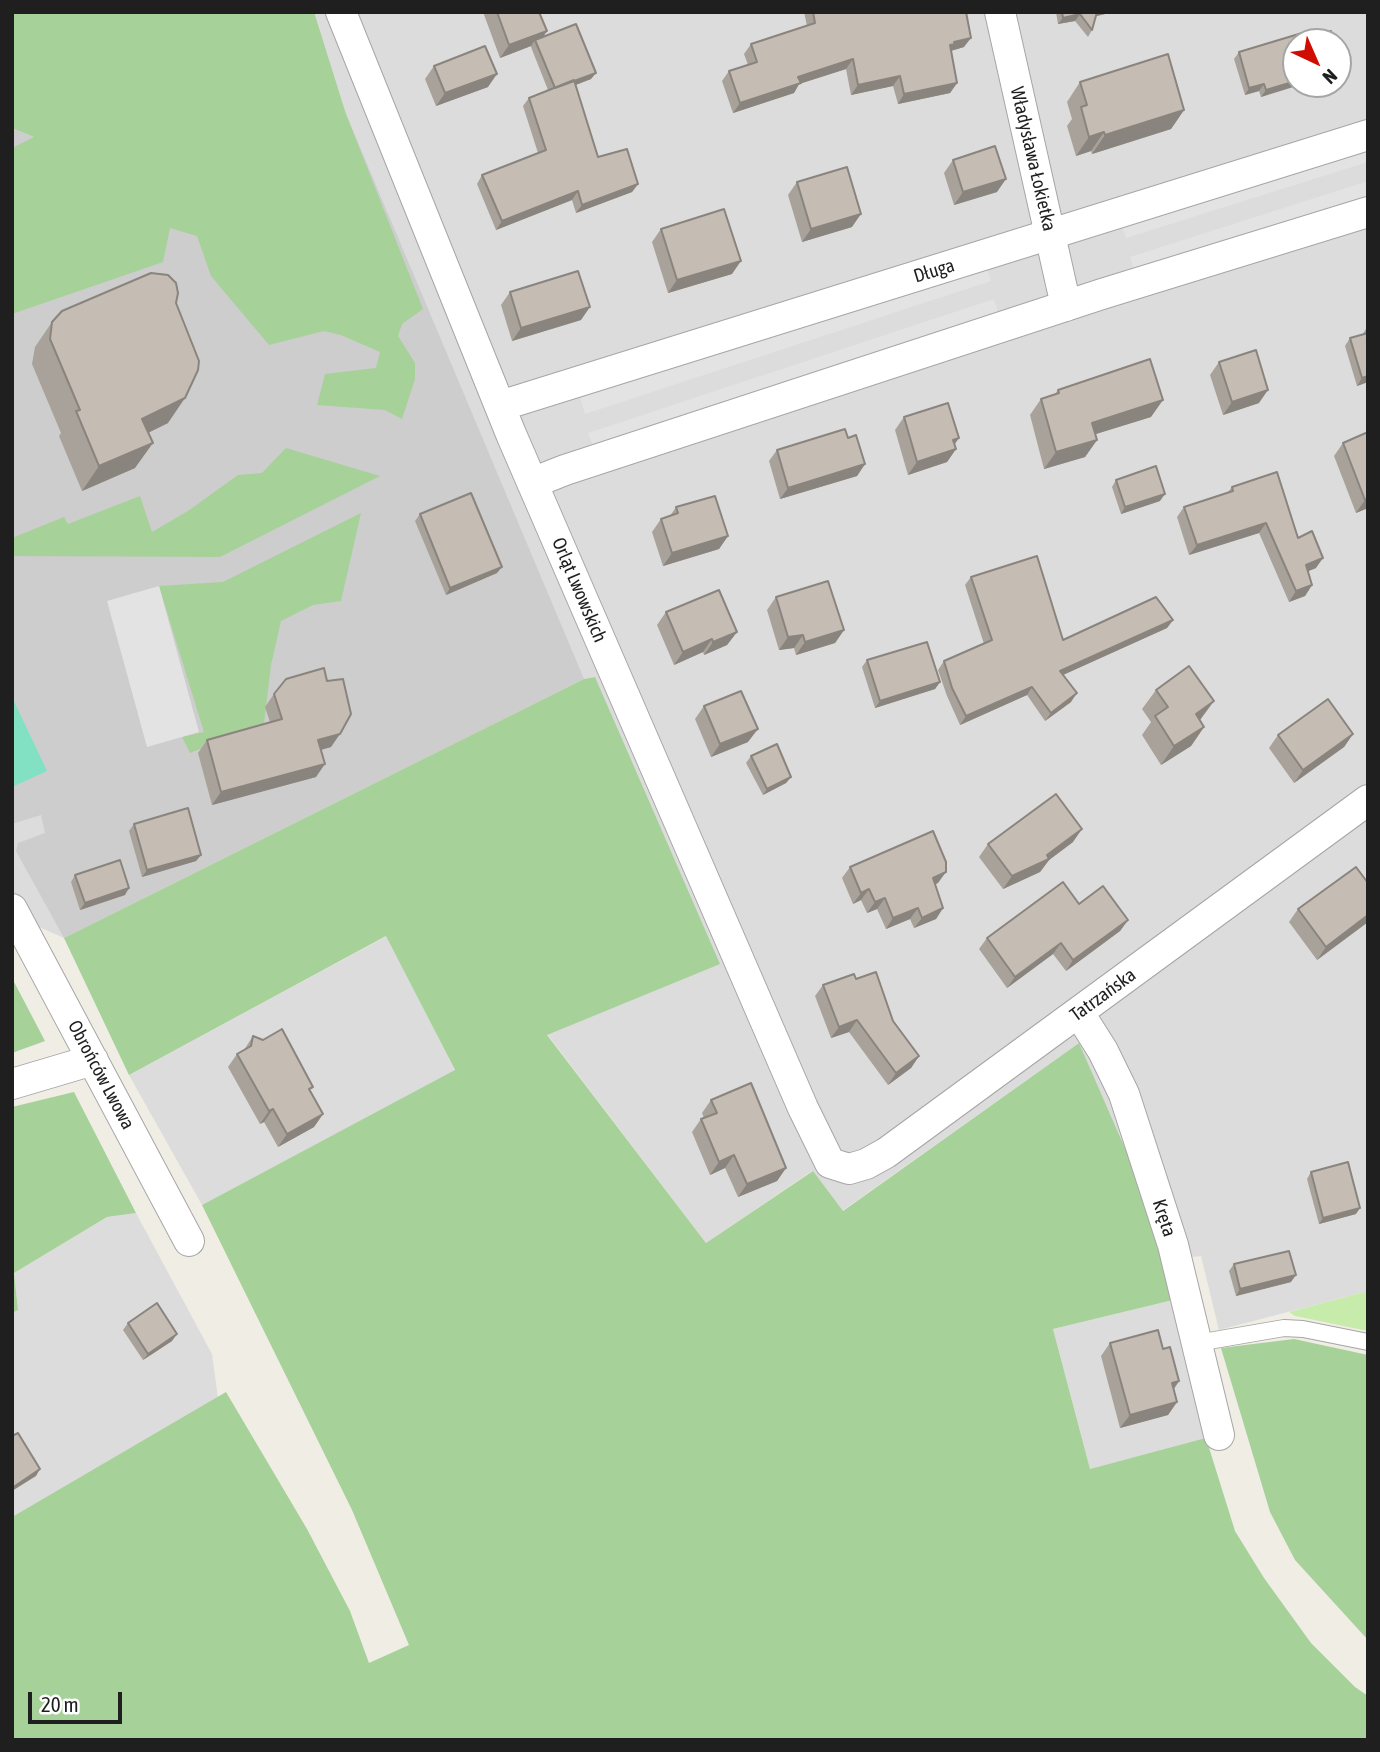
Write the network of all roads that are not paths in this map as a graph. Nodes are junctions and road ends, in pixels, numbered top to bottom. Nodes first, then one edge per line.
1 (341, 12) edge
2 (1000, 12) edge
3 (1368, 135) edge
4 (1368, 212) edge
5 (1051, 236) junction
6 (1066, 306) junction
7 (500, 406) junction
8 (532, 483) junction
9 (1368, 800) edge
10 (12, 909) edge
11 (1079, 1013) junction
12 (93, 1060) junction
13 (12, 1084) edge
14 (830, 1163) joint
15 (189, 1241) dead end
16 (1368, 1342) edge
17 (1197, 1343) junction
18 (1219, 1435) dead end

1 - 7 street, Orląt Lwowskich
2 - 5 street, Władysława Łokietka
3 - 5 street, Długa
4 - 6 street
5 - 6 street, Władysława Łokietka
5 - 7 street, Długa
6 - 8 street
7 - 8 street, Orląt Lwowskich
8 - 14 street, Orląt Lwowskich
9 - 11 street, Tatrzańska
10 - 12 street, Obrońców Lwowa
11 - 14 street, Tatrzańska
11 - 17 street, Kręta
12 - 13 street
12 - 15 street, Obrońców Lwowa
16 - 17 lane
17 - 18 street, Kręta

